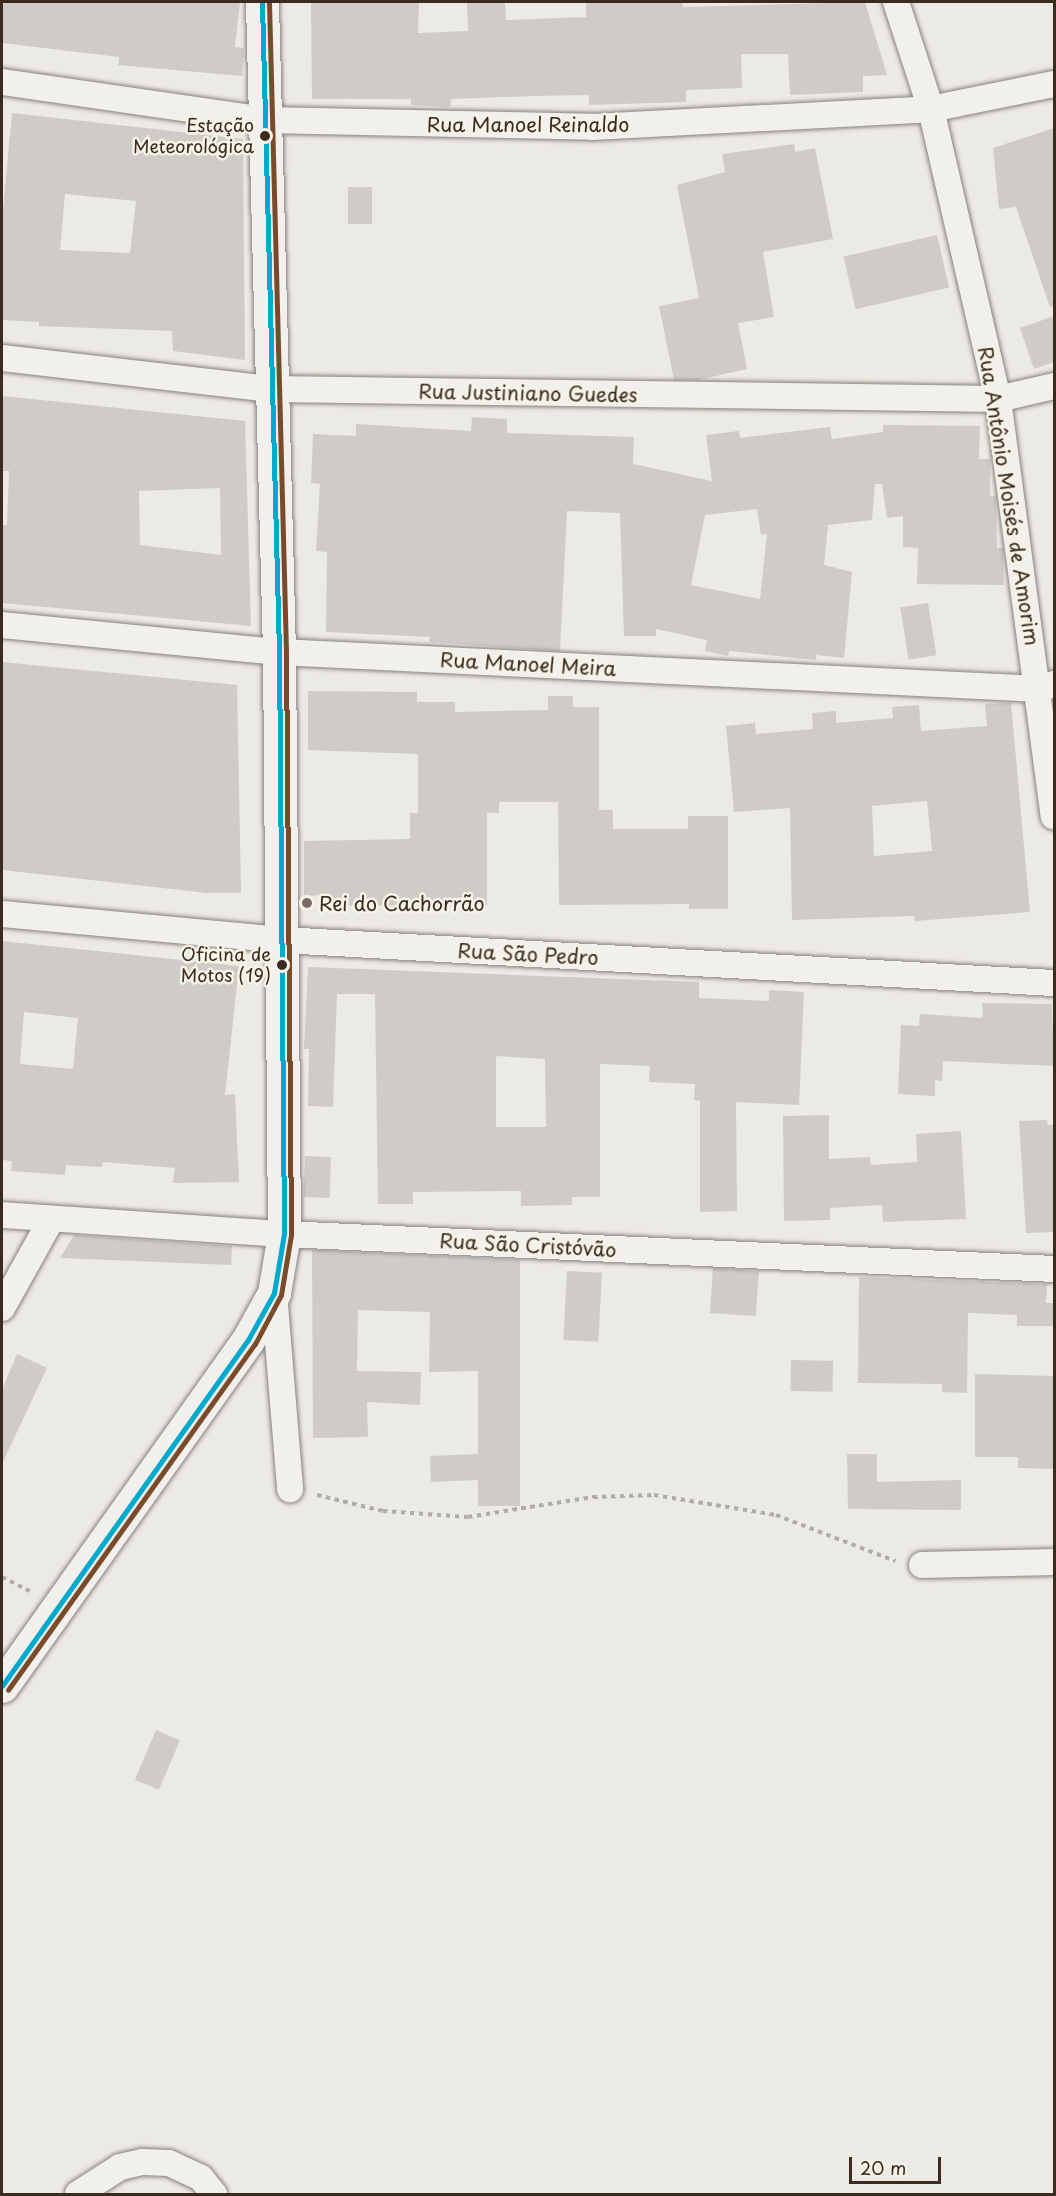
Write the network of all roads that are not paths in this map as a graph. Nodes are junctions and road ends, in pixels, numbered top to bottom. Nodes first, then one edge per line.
1 (262, 2) edge
2 (896, 2) edge
3 (2, 82) edge
4 (1054, 84) edge
5 (931, 110) junction
6 (265, 120) junction
7 (2, 358) edge
8 (1054, 386) edge
9 (271, 389) junction
10 (998, 399) junction
11 (2, 626) edge
12 (279, 652) junction
13 (1047, 687) edge
14 (1054, 816) edge
15 (2, 914) edge
16 (282, 940) junction
17 (1054, 983) edge
18 (2, 1215) edge
19 (51, 1220) junction
20 (284, 1234) junction
21 (1054, 1269) edge
22 (274, 1293) junction
23 (2, 1308) edge
24 (290, 1489) road end
25 (1054, 1562) edge
26 (922, 1565) road end
27 (2, 1686) edge
28 (78, 2194) edge
29 (214, 2194) edge

1 - 6 main road
2 - 5 street, Rua Antônio Moisés de Amorim
3 - 6 street, Rua Manoel Reinaldo
4 - 5 street, Rua Manoel Reinaldo
5 - 6 street, Rua Manoel Reinaldo
5 - 10 street, Rua Antônio Moisés de Amorim
6 - 9 main road
7 - 9 street, Rua Justiniano Guedes
8 - 10 street, Rua Justiniano Guedes
9 - 10 street, Rua Justiniano Guedes
9 - 12 main road
10 - 13 street, Rua Antônio Moisés de Amorim
11 - 12 street, Rua Manoel Meira
12 - 13 street, Rua Manoel Meira
12 - 16 main road
13 - 14 street, Rua Antônio Moisés de Amorim
15 - 16 street, Rua São Pedro
16 - 17 street, Rua São Pedro
16 - 20 main road
18 - 19 street, Rua São Cristóvão
19 - 20 street, Rua São Cristóvão
19 - 23 street
20 - 21 street, Rua São Cristóvão
20 - 22 main road
22 - 24 street
22 - 27 main road
25 - 26 street
28 - 29 street

